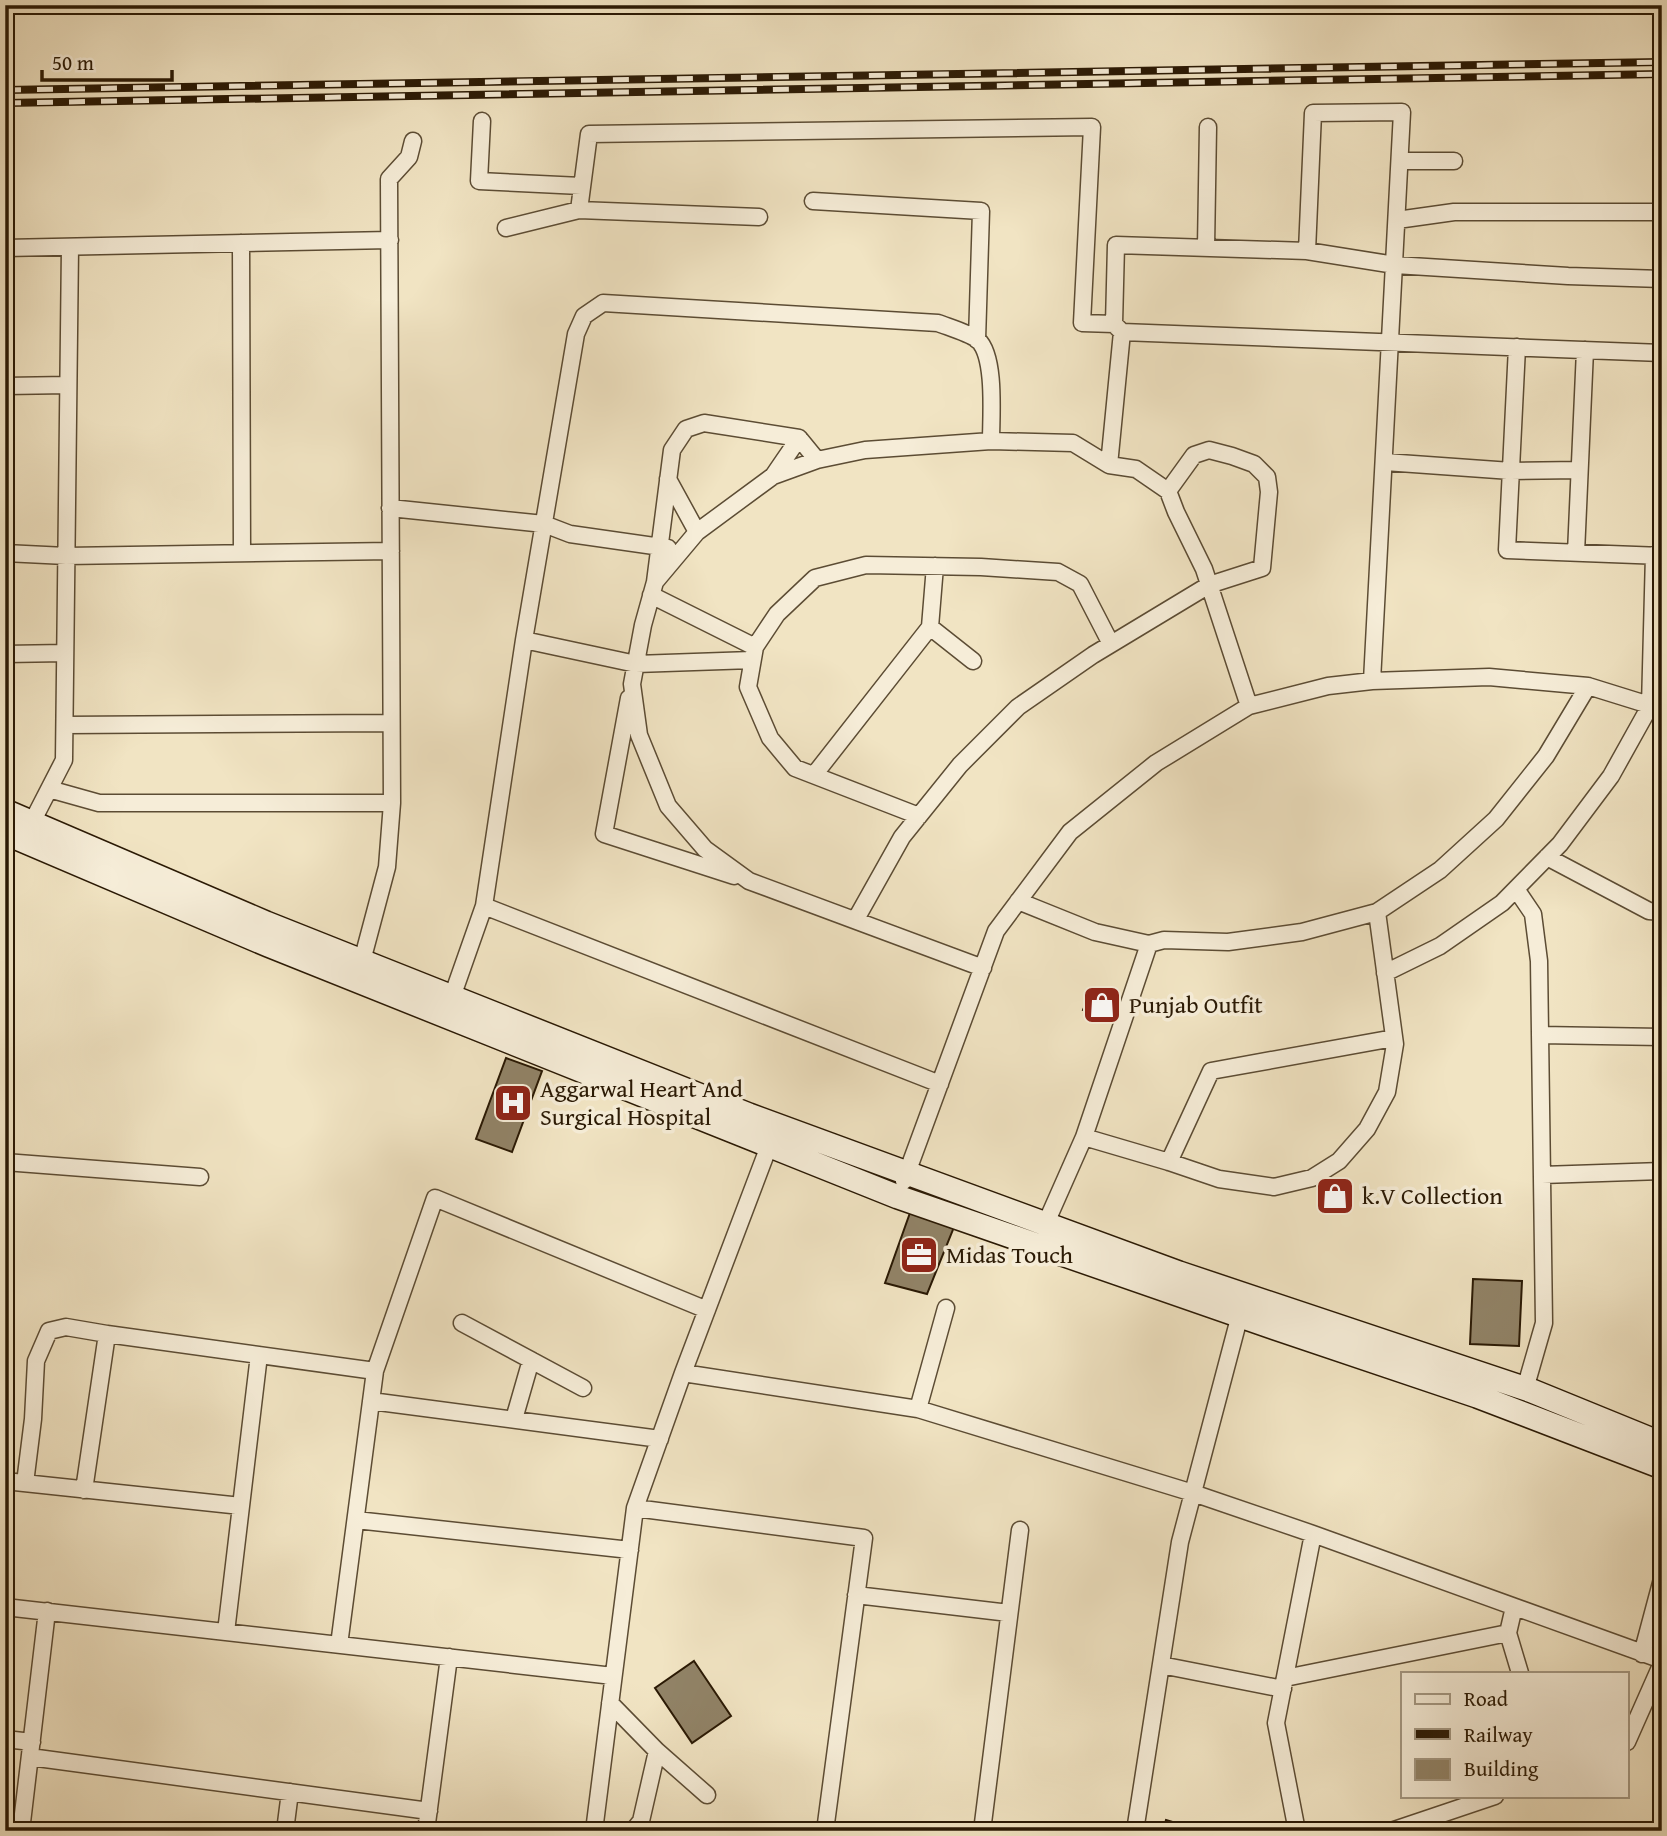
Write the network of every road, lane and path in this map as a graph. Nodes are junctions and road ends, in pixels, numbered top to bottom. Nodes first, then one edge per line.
1 (482, 121) dead end
2 (1208, 127) dead end
3 (413, 141) dead end
4 (1400, 161) junction
5 (1454, 161) dead end
6 (581, 186) junction
7 (813, 201) dead end
8 (579, 210) junction
9 (1662, 212) edge
10 (759, 217) dead end
11 (1397, 220) junction
12 (506, 228) dead end
13 (390, 240) junction
14 (241, 243) junction
15 (70, 247) junction
16 (1206, 247) junction
17 (5, 248) edge
18 (1307, 251) junction
19 (1395, 265) junction
20 (1662, 279) edge
21 (1118, 328) junction
22 (977, 340) junction
23 (1391, 342) junction
24 (1517, 347) junction
25 (1585, 350) junction
26 (1662, 353) edge
27 (68, 385) junction
28 (5, 386) edge
29 (799, 438) junction
30 (991, 441) junction
31 (817, 460) junction
32 (1385, 462) junction
33 (1109, 465) junction
34 (1579, 470) junction
35 (1511, 471) junction
36 (773, 476) junction
37 (668, 479) junction
38 (1168, 491) junction
39 (390, 508) junction
40 (544, 524) junction
41 (697, 532) junction
42 (659, 546) junction
43 (682, 550) junction
44 (391, 551) junction
45 (1576, 552) junction
46 (5, 553) edge
47 (242, 553) junction
48 (66, 556) junction
49 (1658, 556) edge
50 (935, 566) junction
51 (1209, 585) junction
52 (653, 588) junction
53 (930, 627) junction
54 (524, 640) junction
55 (1111, 644) junction
56 (65, 653) junction
57 (5, 654) edge
58 (753, 654) junction
59 (973, 661) dead end
60 (636, 664) junction
61 (1373, 681) junction
62 (632, 684) junction
63 (1588, 686) junction
64 (1249, 706) junction
65 (1656, 707) edge
66 (391, 723) junction
67 (65, 725) junction
68 (814, 775) junction
69 (49, 789) junction
70 (391, 803) junction
71 (5, 811) edge
72 (919, 816) junction
73 (20, 832) edge
74 (1547, 857) junction
75 (750, 881) junction
76 (1516, 889) junction
77 (1018, 901) junction
78 (484, 906) junction
79 (1377, 912) junction
80 (1662, 912) edge
81 (856, 919) junction
82 (1149, 944) junction
83 (362, 961) junction
84 (983, 968) junction
85 (1385, 973) junction
86 (452, 997) junction
87 (1540, 1035) junction
88 (1662, 1037) edge
89 (1394, 1038) junction
90 (940, 1084) junction
91 (773, 1135) junction
92 (1084, 1137) junction
93 (5, 1162) edge
94 (1169, 1162) junction
95 (1662, 1171) edge
96 (907, 1173) junction
97 (1542, 1175) junction
98 (200, 1177) dead end
99 (898, 1197) junction
100 (1046, 1223) junction
101 (1242, 1305) junction
102 (946, 1308) dead end
103 (707, 1310) junction
104 (462, 1323) dead end
105 (107, 1334) junction
106 (259, 1355) junction
107 (531, 1360) junction
108 (375, 1371) junction
109 (683, 1373) junction
110 (583, 1388) dead end
111 (1525, 1389) junction
112 (371, 1401) junction
113 (918, 1409) junction
114 (514, 1419) junction
115 (660, 1439) junction
116 (1662, 1444) edge
117 (1662, 1467) edge
118 (5, 1482) edge
119 (25, 1483) junction
120 (84, 1490) junction
121 (1194, 1493) junction
122 (241, 1506) junction
123 (635, 1508) junction
124 (355, 1520) junction
125 (1020, 1530) dead end
126 (1312, 1534) junction
127 (629, 1550) junction
128 (1662, 1579) edge
129 (856, 1595) junction
130 (5, 1607) edge
131 (1514, 1607) junction
132 (47, 1611) junction
133 (1009, 1613) junction
134 (226, 1632) junction
135 (1508, 1633) junction
136 (339, 1645) junction
137 (1642, 1654) junction
138 (449, 1657) junction
139 (1662, 1662) edge
140 (1161, 1665) junction
141 (1520, 1672) edge
142 (613, 1676) junction
143 (1284, 1684) junction
144 (610, 1703) junction
145 (5, 1739) edge
146 (1628, 1740) edge
147 (31, 1749) junction
148 (657, 1751) junction
149 (290, 1792) junction
150 (707, 1795) dead end
151 (1489, 1798) edge
152 (429, 1811) junction
153 (21, 1831) edge
154 (285, 1831) edge
155 (426, 1831) edge
156 (594, 1831) edge
157 (634, 1831) edge
158 (825, 1831) edge
159 (982, 1831) edge
160 (1135, 1831) edge
161 (1297, 1831) edge
162 (1391, 1831) edge

1 - 6 street
2 - 16 street
3 - 13 street
4 - 5 street
4 - 11 street
4 - 18 street
6 - 8 street
6 - 21 street
7 - 22 street
8 - 10 street
8 - 12 street
9 - 11 street
11 - 19 street
13 - 14 street
13 - 39 street
14 - 15 street
14 - 47 street
15 - 17 street
15 - 27 street
16 - 18 street
16 - 21 street
18 - 19 street
19 - 20 street
19 - 23 street
21 - 23 street
21 - 33 street
22 - 30 street
22 - 40 street
23 - 24 street
23 - 32 street
24 - 25 street
24 - 35 street
25 - 26 street
25 - 34 street
27 - 28 street
27 - 48 street
29 - 31 street
29 - 36 street
29 - 37 street
30 - 31 street
30 - 33 street
31 - 36 street
32 - 35 street
32 - 61 street
33 - 38 street
34 - 35 street
34 - 45 street
35 - 45 street
36 - 41 street
37 - 41 street
37 - 42 street
38 - 51 street
38 - 51 street
39 - 40 street
39 - 44 street
40 - 42 street
40 - 54 street
41 - 43 street
42 - 43 street
42 - 52 street
43 - 52 street
44 - 47 street
44 - 66 street
45 - 49 street
46 - 48 street
47 - 48 street
48 - 56 street
49 - 65 street
50 - 53 street
50 - 55 street
50 - 58 street
51 - 55 street
51 - 64 street
52 - 58 street
52 - 60 street
53 - 59 street
53 - 68 street
54 - 60 street
54 - 78 street
55 - 72 street
56 - 57 street
56 - 67 street
58 - 60 street
58 - 68 street
60 - 62 street
61 - 63 street
61 - 64 street
62 - 75 street
62 - 75 street
63 - 65 street
63 - 79 street
64 - 77 street
65 - 74 street
66 - 67 street
66 - 70 street
67 - 69 street
68 - 72 street
69 - 70 street
69 - 73 street
70 - 83 street
71 - 73 main road
72 - 81 street
73 - 83 main road
73 - 91 main road
74 - 76 street
74 - 80 street
75 - 81 street
76 - 85 street
76 - 87 street
77 - 82 street
77 - 84 street
78 - 86 street
78 - 90 street
79 - 82 street
79 - 85 street
81 - 84 street
82 - 92 street
83 - 86 main road
84 - 90 street
85 - 89 street
86 - 91 main road
87 - 88 street
87 - 97 street
89 - 94 street
89 - 94 street
90 - 96 street
91 - 96 main road
91 - 99 main road
91 - 103 street
92 - 94 street
92 - 100 street
93 - 98 street
95 - 97 street
96 - 99 street
96 - 100 main road
97 - 111 street
99 - 101 main road
100 - 101 main road
101 - 111 main road
101 - 117 main road
101 - 121 street
102 - 113 street
103 - 108 street
103 - 109 street
104 - 107 street
105 - 106 street
105 - 119 street
105 - 120 street
106 - 108 street
106 - 122 street
107 - 110 street
107 - 114 street
108 - 112 street
109 - 113 street
109 - 115 street
111 - 116 main road
112 - 114 street
112 - 124 street
113 - 121 street
114 - 115 street
115 - 123 street
118 - 119 street
119 - 120 street
120 - 122 street
121 - 126 street
121 - 140 street
122 - 134 street
123 - 127 street
123 - 129 street
124 - 127 street
124 - 136 street
125 - 133 street
126 - 131 street
126 - 143 street
127 - 142 street
128 - 137 street
129 - 133 street
129 - 158 street
130 - 132 street
131 - 135 street
131 - 137 street
132 - 134 street
132 - 147 street
133 - 159 street
134 - 136 street
135 - 141 street
135 - 143 street
136 - 138 street
137 - 139 street
138 - 142 street
138 - 152 street
139 - 146 street
140 - 143 street
140 - 160 street
142 - 144 street
143 - 161 street
144 - 148 street
144 - 156 street
145 - 147 street
147 - 149 street
147 - 153 street
148 - 150 street
148 - 157 street
149 - 152 street
149 - 154 street
151 - 162 street
152 - 155 street

